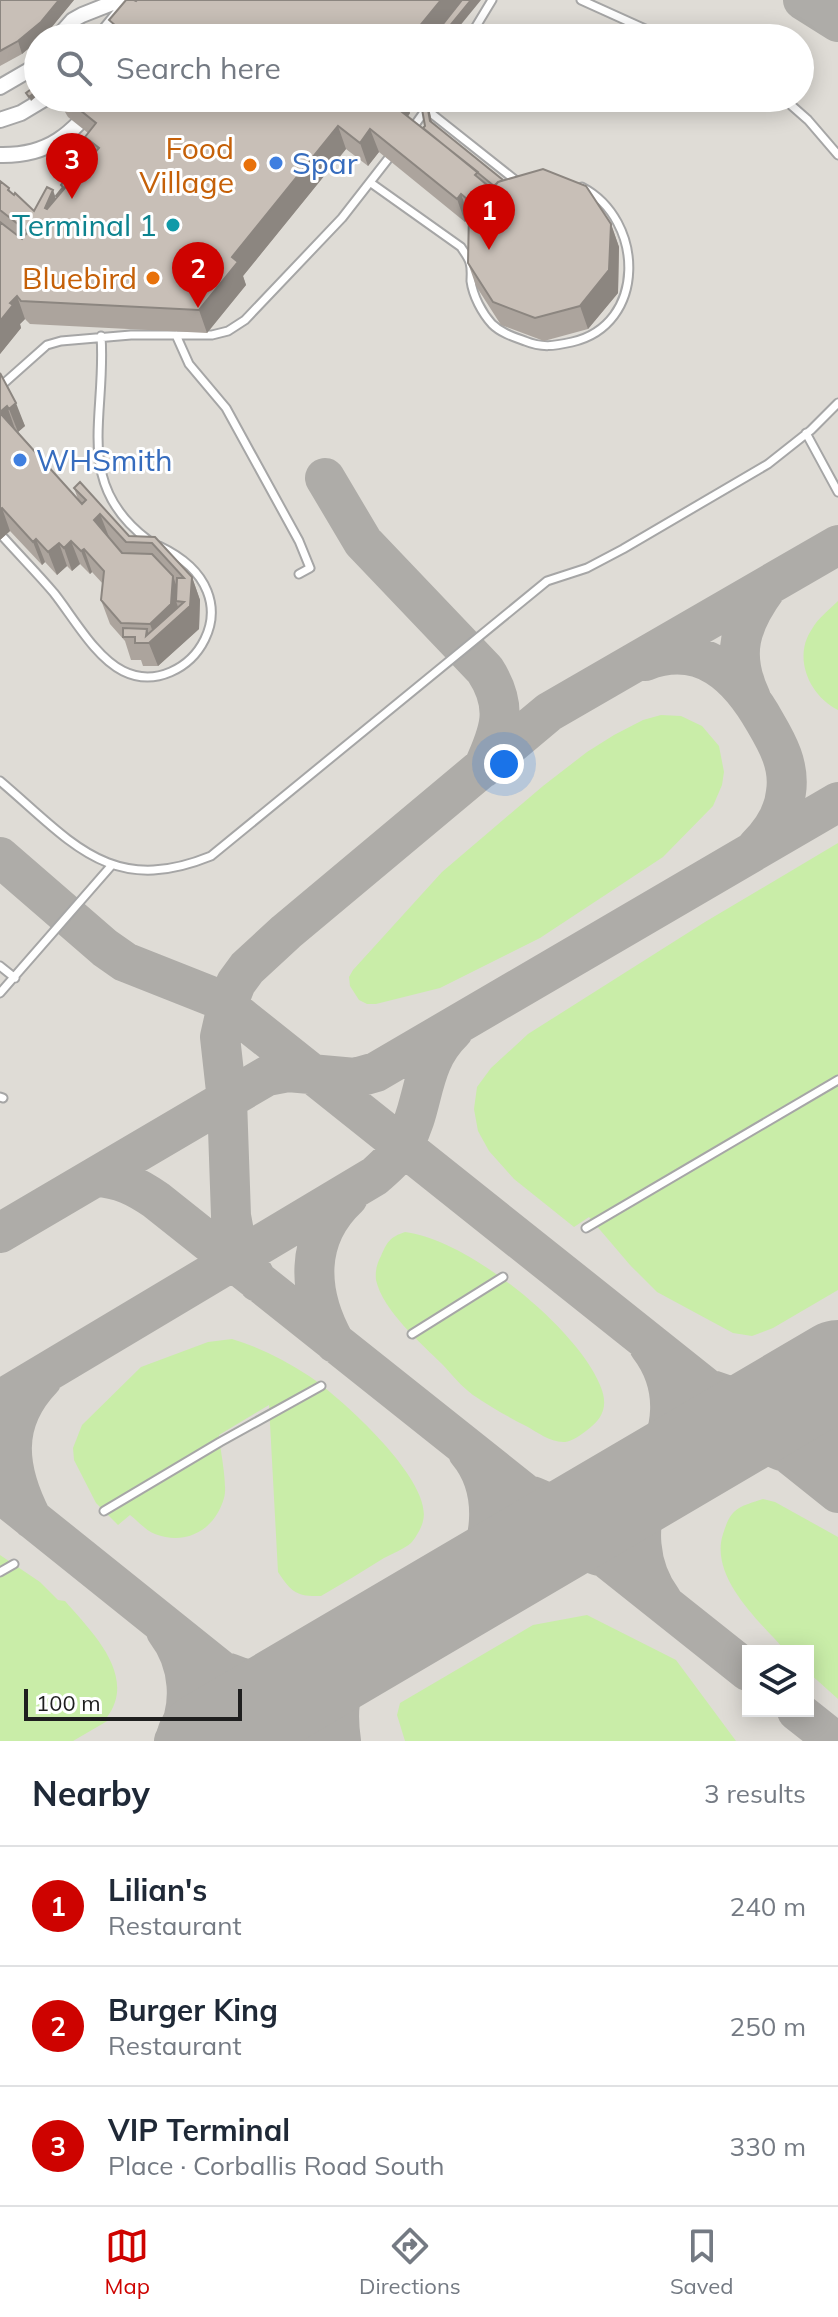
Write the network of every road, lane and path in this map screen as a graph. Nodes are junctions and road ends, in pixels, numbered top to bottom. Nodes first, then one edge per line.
1 (120, 0) edge
2 (128, 0) edge
3 (492, 0) edge
4 (581, 0) edge
5 (69, 24) edge
6 (112, 24) edge
7 (477, 24) edge
8 (634, 24) edge
9 (24, 72) edge
10 (0, 87) edge
11 (24, 111) edge
12 (89, 112) edge
13 (425, 112) edge
14 (430, 112) edge
15 (799, 112) edge
16 (0, 120) edge
17 (408, 134) edge
18 (0, 155) edge
19 (838, 155) edge
20 (388, 159) edge
21 (371, 183) junction
22 (571, 185) edge
23 (532, 188) edge
24 (176, 335) junction
25 (101, 336) junction
26 (2, 385) edge
27 (838, 403) edge
28 (806, 433) junction
29 (838, 492) edge
30 (4, 538) dead end
31 (299, 574) dead end
32 (0, 781) edge
33 (111, 866) junction
34 (0, 966) edge
35 (15, 978) junction
36 (0, 993) edge
37 (838, 1080) edge
38 (586, 1228) dead end
39 (503, 1277) dead end
40 (412, 1334) dead end
41 (321, 1386) dead end
42 (104, 1511) dead end
43 (14, 1564) dead end
44 (0, 1572) edge

1 - 5 street
2 - 6 street
3 - 7 lane
4 - 8 lane
9 - 10 street
11 - 16 street
12 - 18 street
13 - 17 lane
14 - 23 lane
15 - 19 lane
20 - 21 lane
21 - 22 lane
21 - 24 lane
24 - 25 lane
24 - 31 lane
25 - 26 lane
25 - 30 lane
27 - 28 lane
28 - 29 lane
28 - 33 lane
32 - 33 lane
33 - 35 lane
34 - 35 lane
35 - 36 lane
37 - 38 lane
39 - 40 lane
41 - 42 lane
43 - 44 lane

